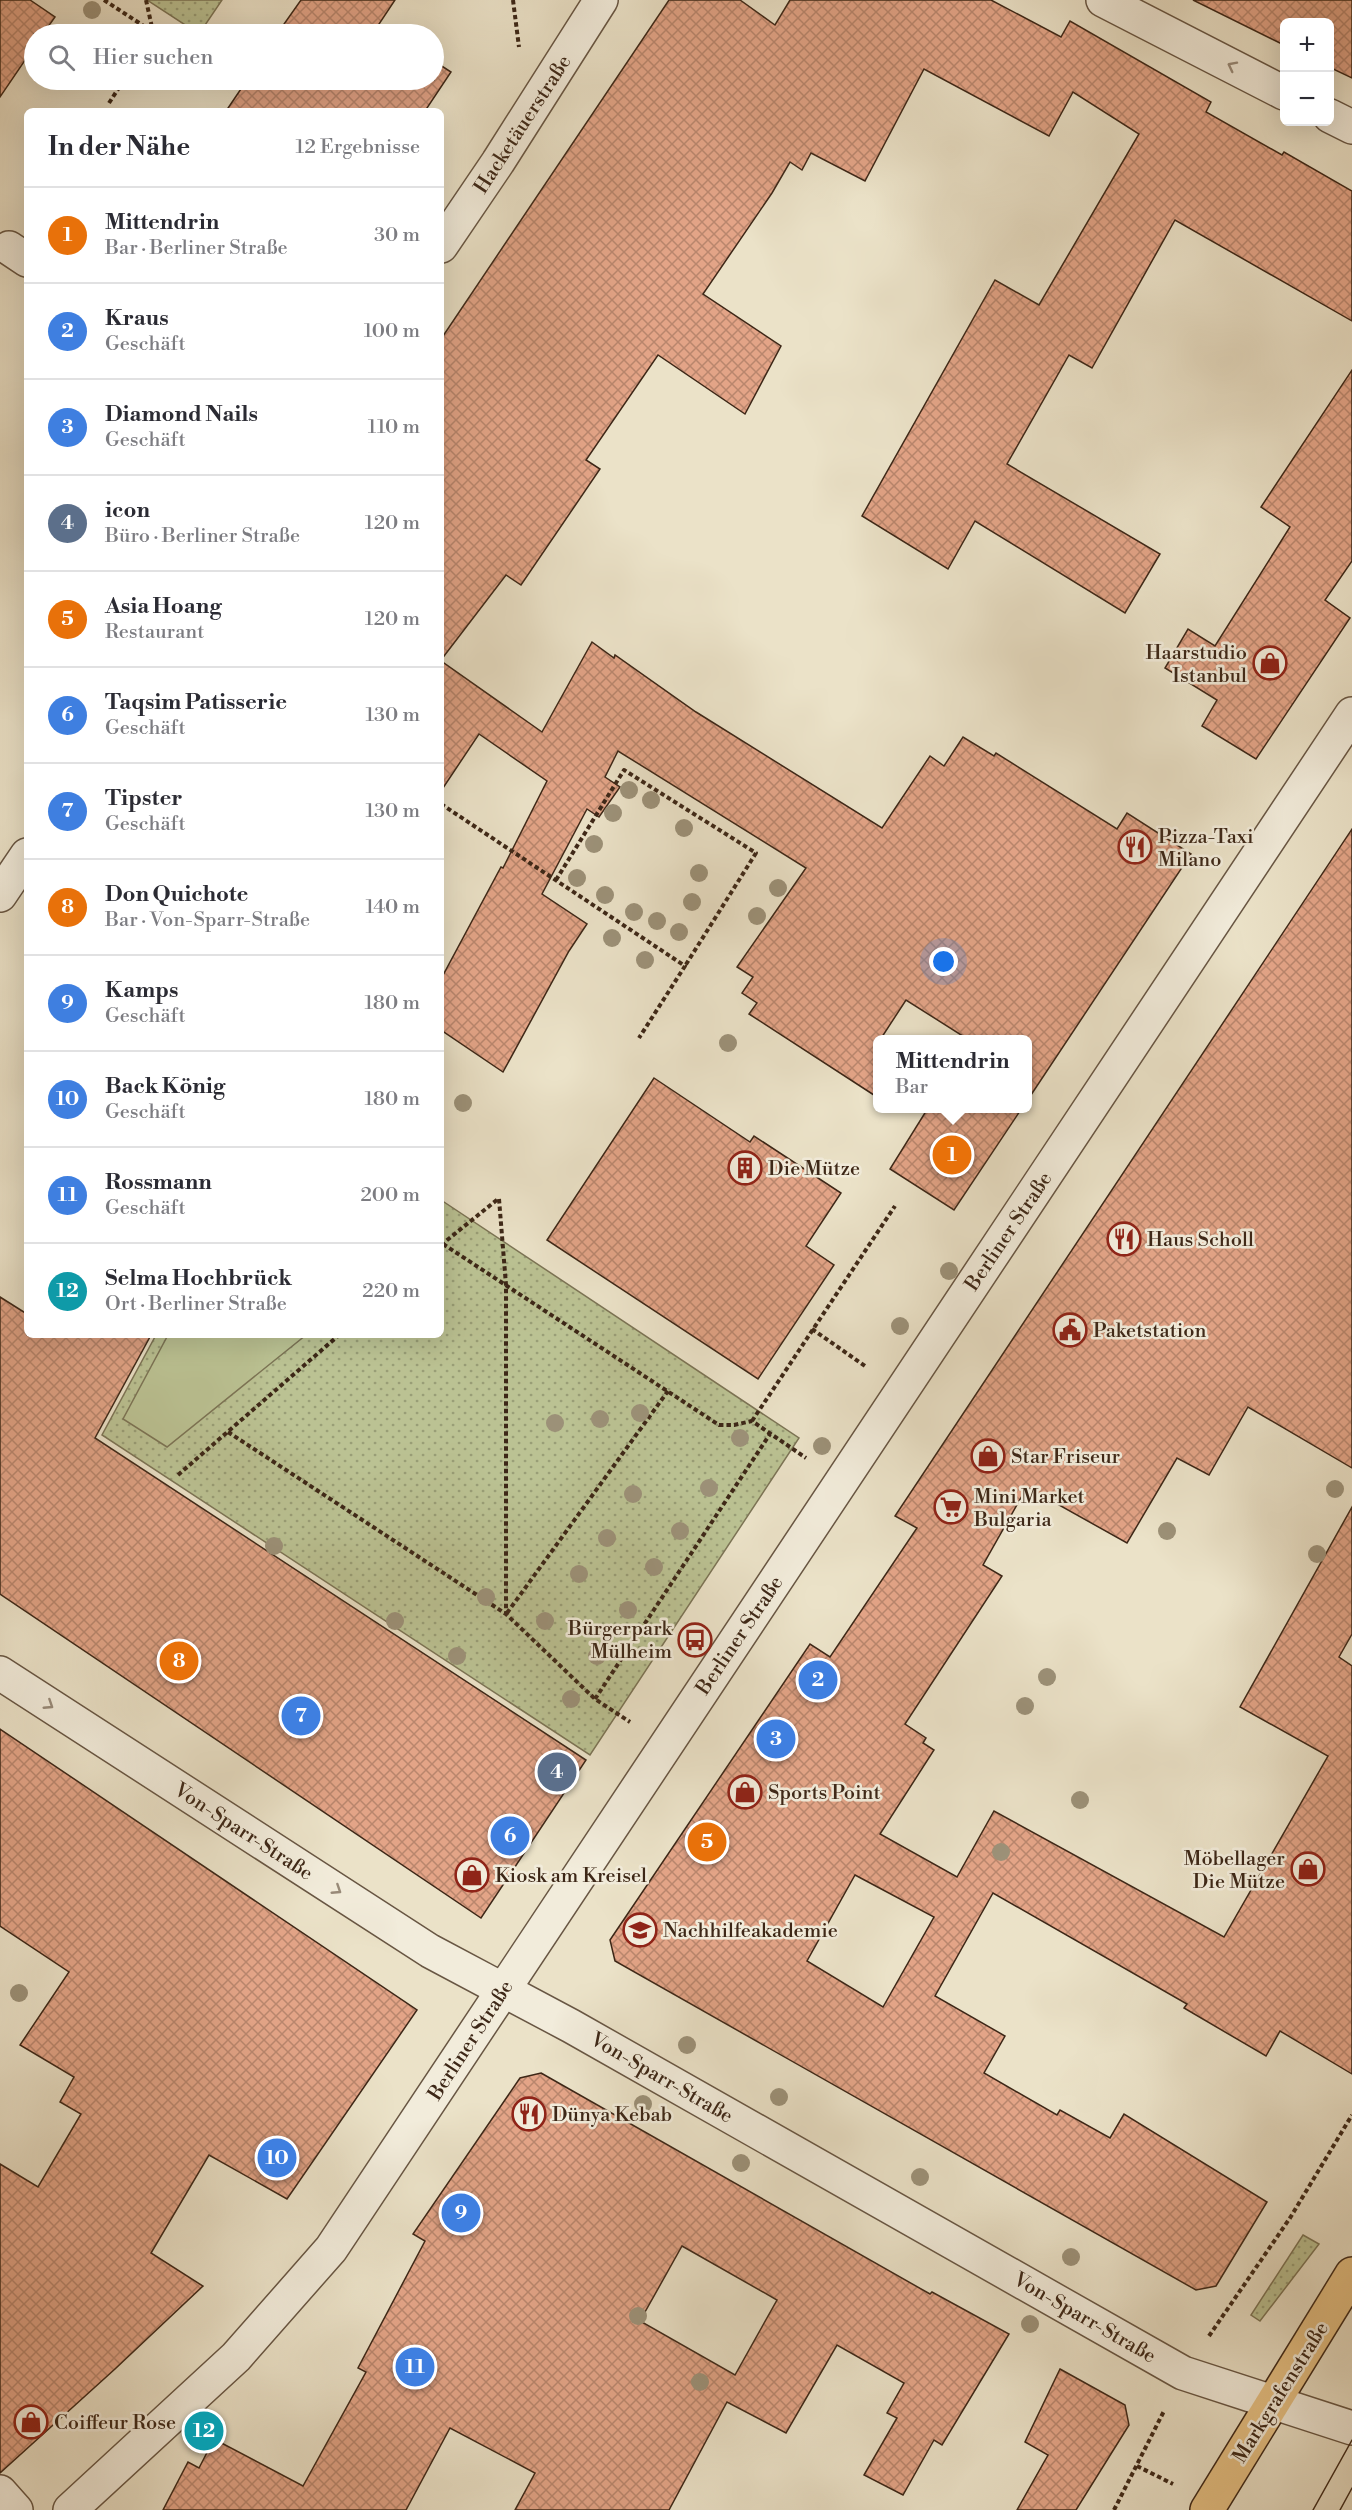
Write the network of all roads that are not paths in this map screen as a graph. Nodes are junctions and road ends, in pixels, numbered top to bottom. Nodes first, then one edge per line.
1 (601, 0) edge
2 (1103, 0) edge
3 (1280, 91) edge
4 (1334, 119) edge
5 (1352, 128) edge
6 (444, 242) edge
7 (1352, 714) edge
8 (24, 859) edge
9 (0, 895) edge
10 (0, 1673) edge
11 (504, 1988) junction
12 (1352, 2274) edge
13 (1274, 2403) junction
14 (1352, 2428) edge
15 (0, 2492) edge
16 (16, 2510) edge
17 (70, 2510) edge
18 (1207, 2510) edge

1 - 6 street, Hacketäuerstraße
3 -> 2 street
4 - 5 street
7 - 11 street, Berliner Straße
8 - 9 street
10 -> 11 street, Von-Sparr-Straße
11 - 13 street, Von-Sparr-Straße
11 - 17 street, Berliner Straße
12 - 13 main road, Markgrafenstraße
13 - 14 street, Von-Sparr-Straße
13 - 18 main road, Markgrafenstraße
15 - 16 street

